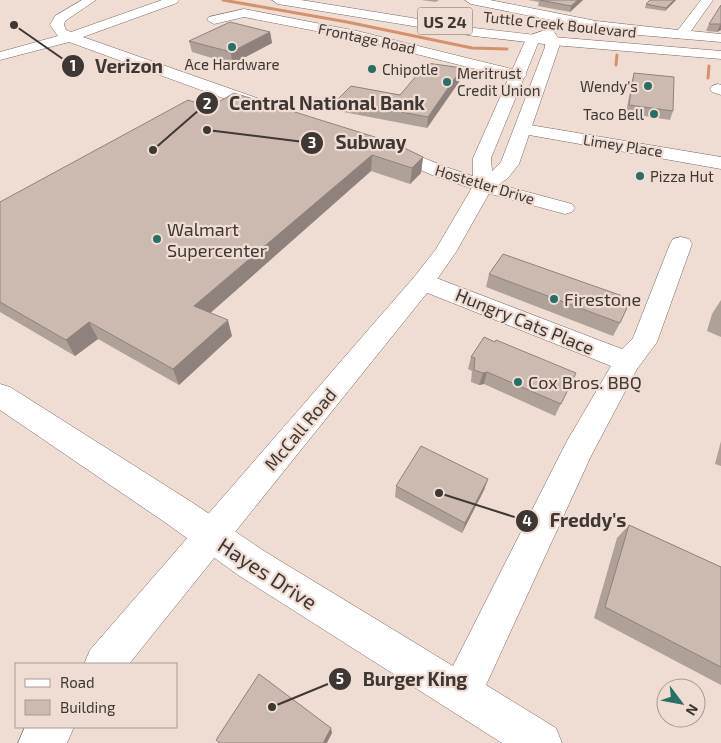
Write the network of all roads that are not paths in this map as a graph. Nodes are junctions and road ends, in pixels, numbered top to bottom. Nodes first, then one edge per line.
1 (90, 0) edge
2 (278, 0) edge
3 (316, 0) edge
4 (471, 0) edge
5 (534, 0) edge
6 (707, 0) edge
7 (180, 1) edge
8 (521, 10) junction
9 (66, 15) junction
10 (214, 20) dead end
11 (117, 22) junction
12 (682, 35) junction
13 (550, 37) junction
14 (71, 38) junction
15 (721, 38) edge
16 (533, 39) junction
17 (721, 47) edge
18 (721, 55) edge
19 (0, 56) edge
20 (519, 74) junction
21 (510, 98) junction
22 (531, 106) junction
23 (282, 113) edge
24 (524, 129) junction
25 (374, 144) edge
26 (721, 163) edge
27 (484, 186) junction
28 (565, 208) dead end
29 (681, 244) dead end
30 (423, 282) junction
31 (628, 362) junction
32 (0, 395) edge
33 (211, 536) junction
34 (105, 663) edge
35 (461, 693) junction
36 (52, 728) edge
37 (39, 743) edge
38 (541, 743) edge

1 - 9 main road
2 - 16 main road, Tuttle Creek Boulevard / US 24
3 - 13 main road, Tuttle Creek Boulevard / US 24
4 - 8 main road
5 - 8 main road
6 - 12 main road
7 - 11 main road
7 - 14 main road
8 - 12 main road
9 - 11 main road
9 - 14 main road
10 - 20 main road, Frontage Road
11 - 14 main road
12 - 15 main road
13 - 16 main road
13 - 17 main road, Tuttle Creek Boulevard / US 24
13 - 18 main road, Tuttle Creek Boulevard / US 24
13 - 22 main road, McCall Road
14 - 19 main road
14 - 23 main road
16 - 20 main road
20 - 21 main road
20 - 22 main road
21 - 24 main road
21 - 27 main road
22 - 24 main road, McCall Road
24 - 26 main road, Limey Place
24 - 27 main road, McCall Road
25 - 27 main road, Hostetler Drive
27 - 28 main road, Hostetler Drive
27 - 30 main road, McCall Road
29 - 31 main road
30 - 31 main road, Hungry Cats Place
30 - 33 main road, McCall Road
31 - 35 main road
32 - 33 main road, Hayes Drive
33 - 34 main road, McCall Road
33 - 35 main road, Hayes Drive
35 - 38 main road, Hayes Drive
36 - 37 main road

